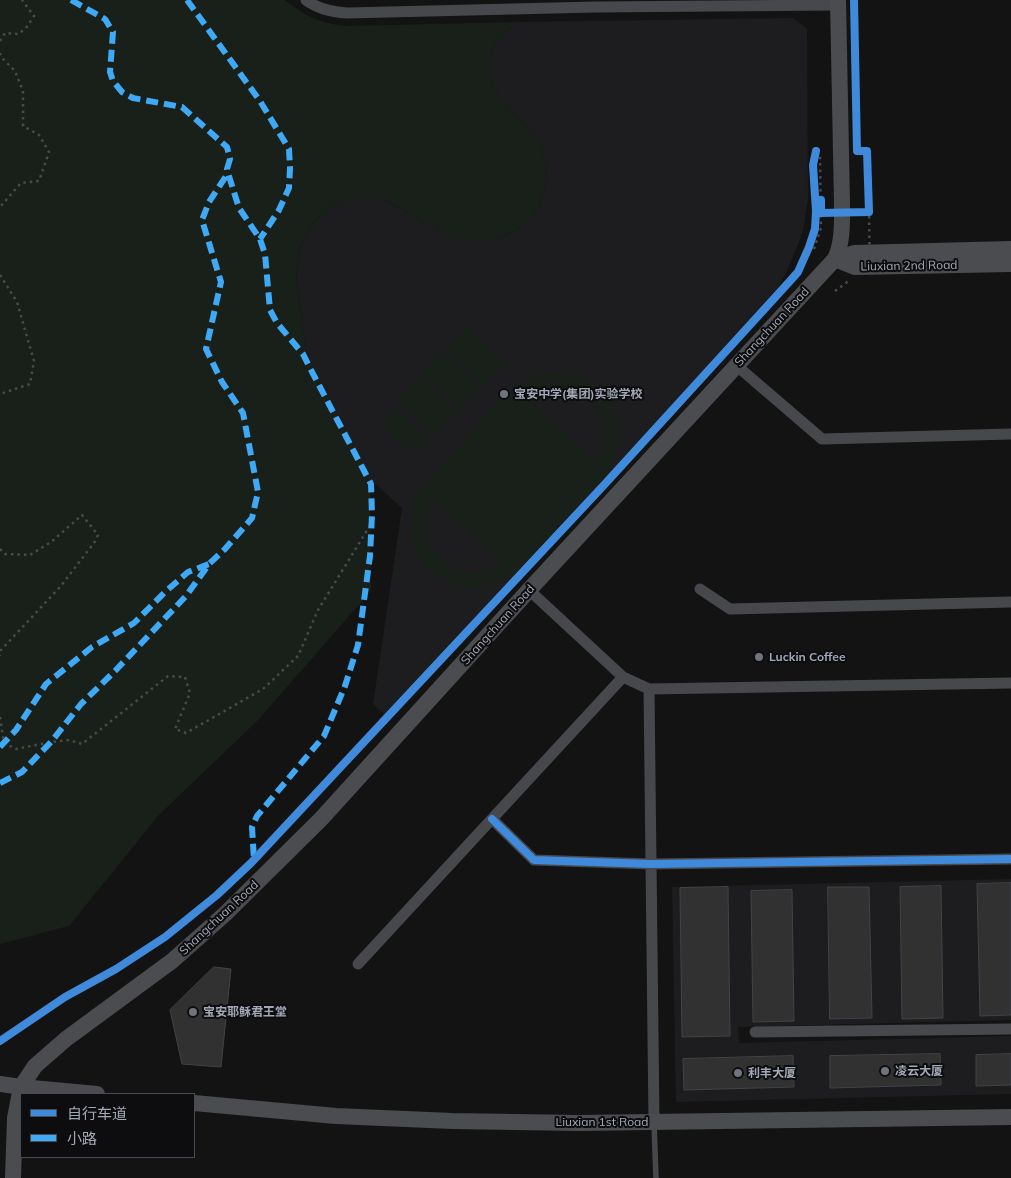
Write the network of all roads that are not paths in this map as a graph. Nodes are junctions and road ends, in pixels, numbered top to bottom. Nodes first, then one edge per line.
1 (306, 0) edge
2 (838, 2) edge
3 (574, 4) edge
4 (1011, 250) edge
5 (835, 259) junction
6 (1011, 264) edge
7 (737, 366) junction
8 (1011, 434) edge
9 (529, 590) junction
10 (700, 590) dead end
11 (1011, 602) edge
12 (623, 677) junction
13 (1011, 683) edge
14 (649, 689) junction
15 (492, 819) junction
16 (1011, 859) edge
17 (651, 864) junction
18 (358, 964) dead end
19 (1011, 1029) edge
20 (755, 1032) dead end
21 (0, 1084) edge
22 (21, 1087) junction
23 (0, 1090) edge
24 (86, 1093) edge
25 (195, 1103) edge
26 (1011, 1117) edge
27 (654, 1122) junction
28 (13, 1178) edge
29 (656, 1178) edge

1 - 3 street
2 - 3 street
2 - 5 main road, Shangchuan Road
4 - 5 main road, Liuxian 2nd Road
5 - 6 main road, Liuxian 2nd Road
5 - 7 main road, Shangchuan Road
7 - 8 street
7 - 9 main road, Shangchuan Road
9 - 12 street
9 - 22 main road, Shangchuan Road
10 - 11 street
12 - 14 street
12 - 15 street
13 - 14 street
14 - 17 street
15 - 17 street
15 - 18 street
16 - 17 street
17 - 27 street
19 - 20 street
21 - 22 main road
22 - 23 main road
22 - 24 main road
22 - 28 main road, Shangchuan Road
25 - 27 main road, Liuxian 1st Road
26 - 27 main road, Liuxian 1st Road
27 - 29 lane

